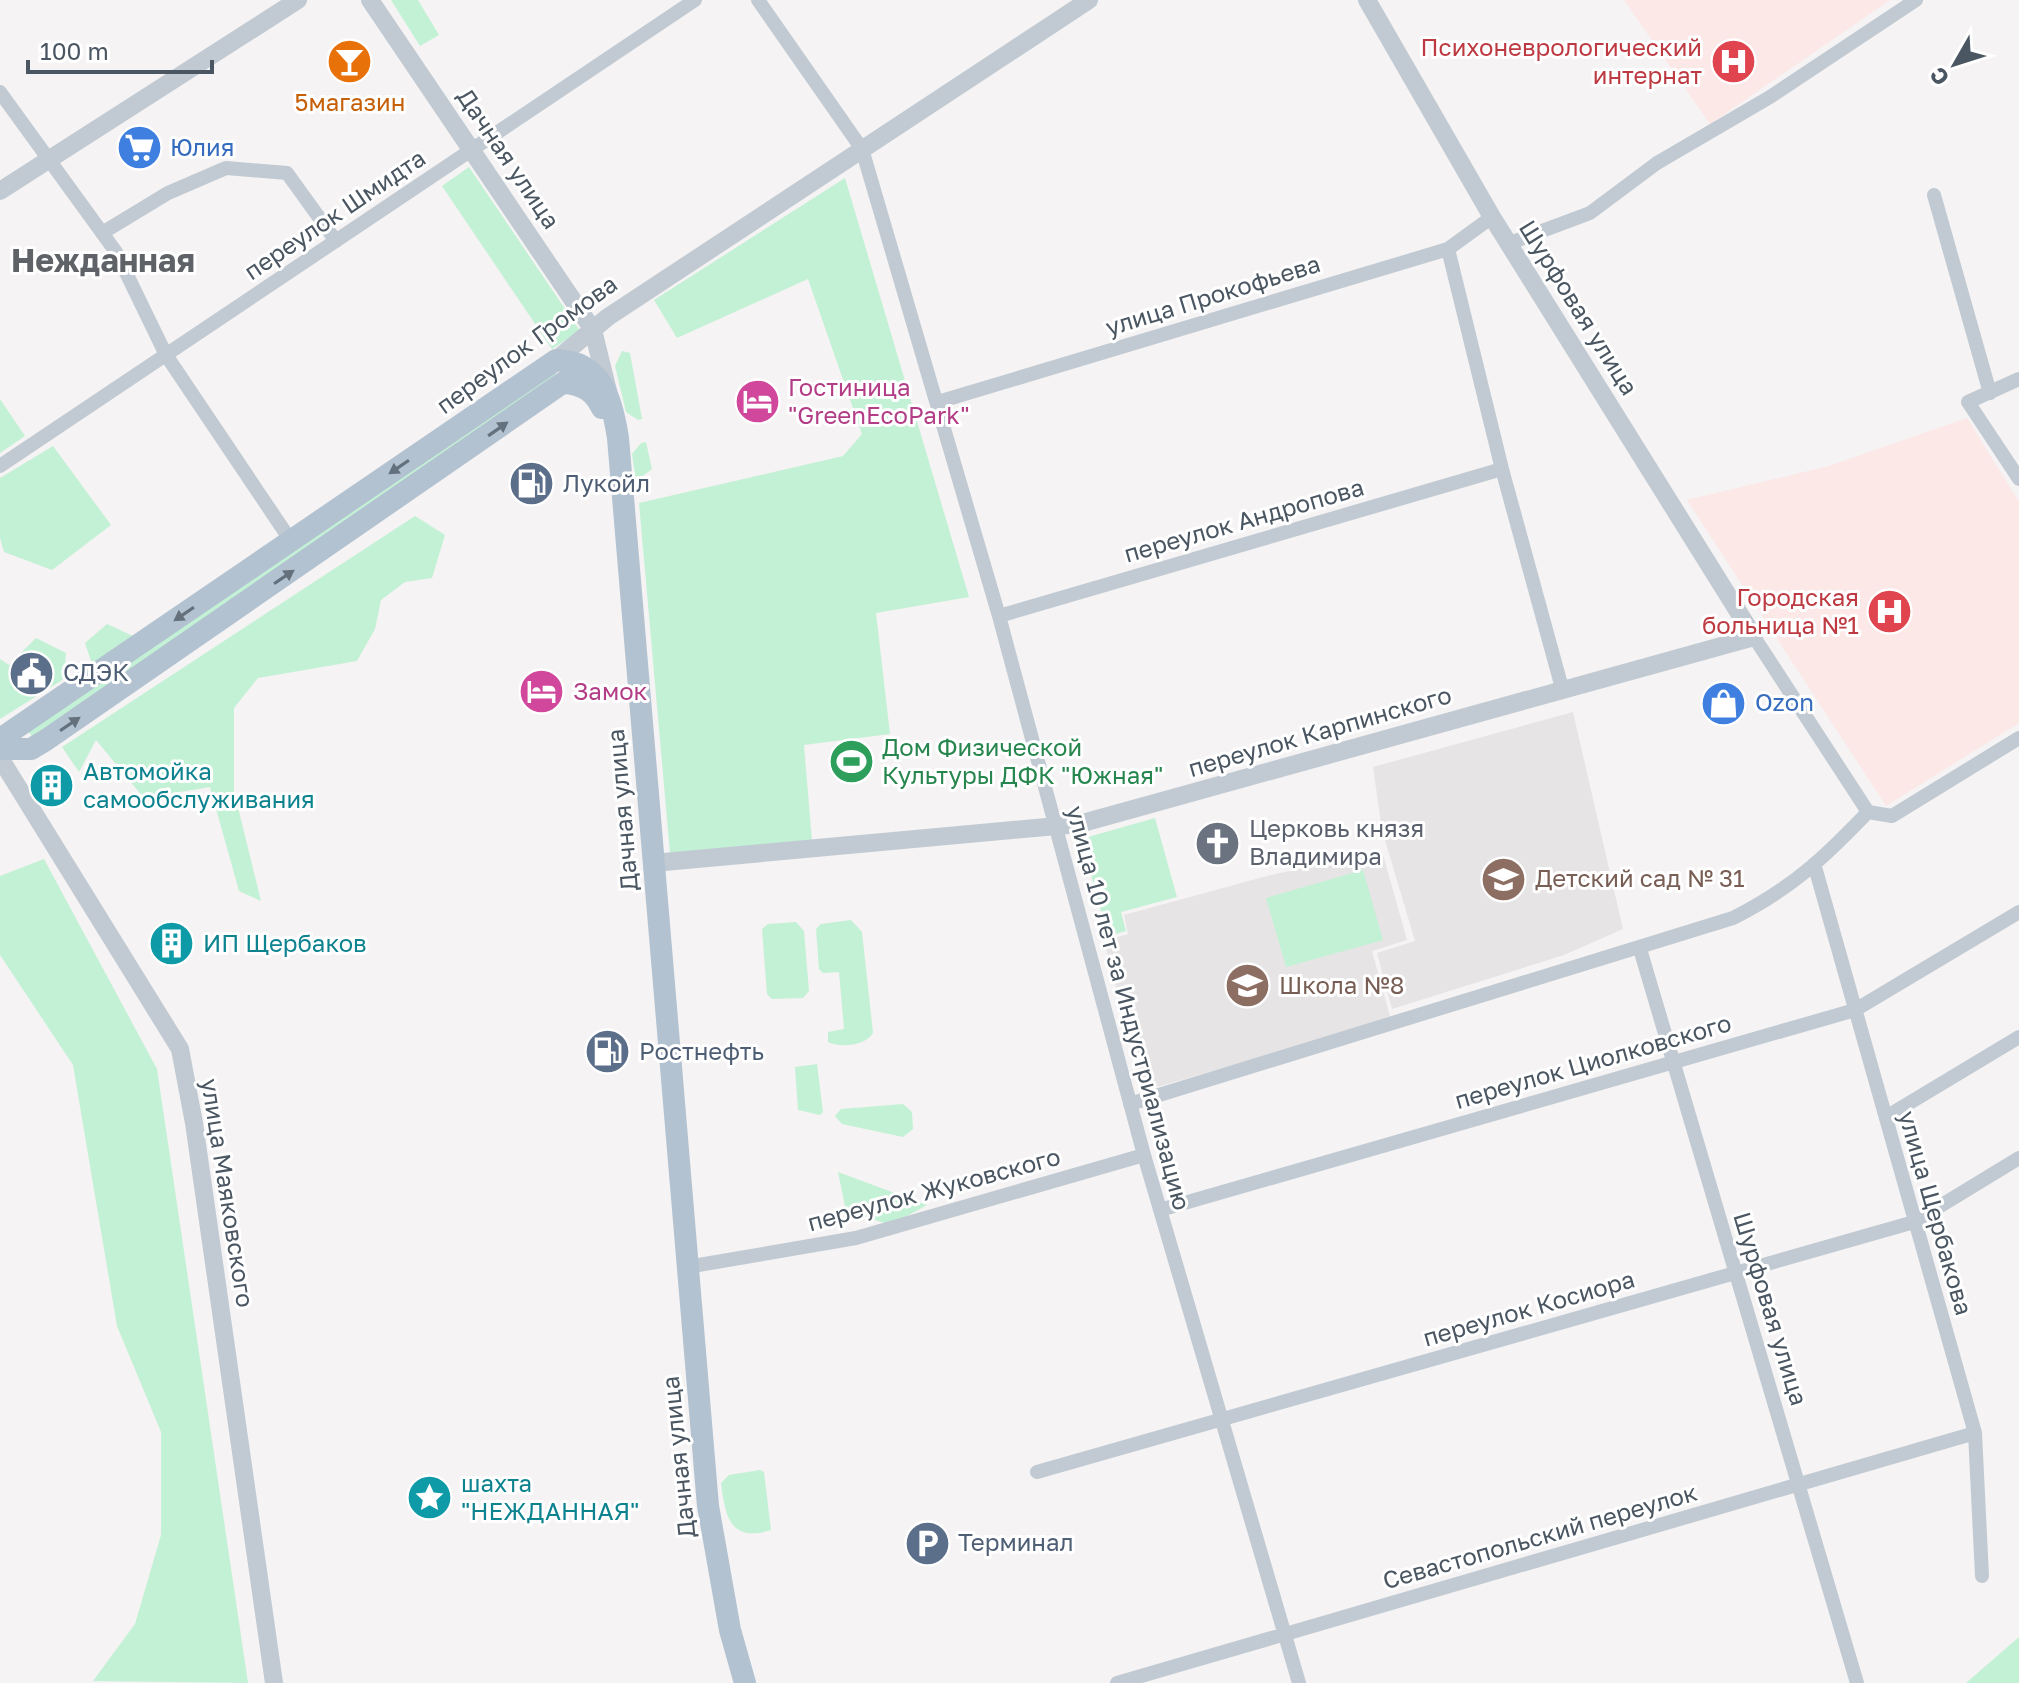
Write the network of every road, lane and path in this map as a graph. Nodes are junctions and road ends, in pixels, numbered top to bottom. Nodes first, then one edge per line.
1 (298, 0) edge
2 (370, 0) edge
3 (695, 0) edge
4 (758, 0) edge
5 (1089, 0) edge
6 (1367, 0) edge
7 (1916, 0) edge
8 (0, 92) edge
9 (862, 149) junction
10 (471, 150) junction
11 (49, 160) junction
12 (0, 191) edge
13 (1934, 195) dead end
14 (1492, 217) junction
15 (102, 233) junction
16 (336, 241) junction
17 (1510, 243) junction
18 (1448, 249) junction
19 (593, 330) junction
20 (166, 355) junction
21 (556, 360) junction
22 (582, 364) junction
23 (2019, 379) edge
24 (566, 383) junction
25 (1990, 393) junction
26 (605, 402) junction
27 (938, 402) junction
28 (0, 466) edge
29 (1502, 469) junction
30 (2019, 479) edge
31 (291, 541) junction
32 (999, 616) junction
33 (1754, 637) junction
34 (1562, 688) junction
35 (2019, 738) edge
36 (0, 739) edge
37 (0, 749) edge
38 (0, 758) edge
39 (1868, 812) junction
40 (1055, 826) junction
41 (648, 863) junction
42 (1815, 867) junction
43 (2019, 912) edge
44 (1640, 949) junction
45 (1855, 1010) junction
46 (2019, 1037) edge
47 (1672, 1062) junction
48 (1130, 1104) junction
49 (1886, 1117) junction
50 (1144, 1155) junction
51 (2019, 1158) edge
52 (1160, 1210) junction
53 (1914, 1222) junction
54 (682, 1267) junction
55 (1734, 1274) junction
56 (1221, 1419) junction
57 (1975, 1433) junction
58 (1037, 1472) dead end
59 (1797, 1485) junction
60 (711, 1558) junction
61 (1982, 1576) dead end
62 (1285, 1635) junction
63 (274, 1683) edge
64 (734, 1683) edge
65 (745, 1683) edge
66 (1117, 1683) edge
67 (1299, 1683) edge
68 (1857, 1683) edge

1 - 11 street
2 - 10 street, Дачная улица
3 - 10 street, переулок Шмидта
4 - 9 street, улица 10 лет за Индустриализацию
5 - 9 street, переулок Громова
6 - 14 street, Шурфовая улица
7 - 17 street
8 - 11 street
9 - 19 street, переулок Громова
9 - 27 street, улица 10 лет за Индустриализацию
10 - 16 street, переулок Шмидта
10 - 19 street, Дачная улица
11 - 12 street
11 - 15 street
13 - 25 street
14 - 17 street, Шурфовая улица
14 - 18 street, улица Прокофьева
15 - 16 street
15 - 20 street
16 - 20 street, переулок Шмидта
17 - 33 street, Шурфовая улица
18 - 27 street, улица Прокофьева
18 - 29 street
19 - 21 street, переулок Громова
19 - 22 street
19 - 26 street, Дачная улица
20 - 28 street, переулок Шмидта
20 - 31 street
21 - 22 main road
21 -> 31 main road, переулок Громова
22 - 24 main road
22 - 26 main road
23 - 25 street
24 - 26 main road
37 -> 24 main road
25 - 30 street
26 - 41 main road, Дачная улица
27 - 32 street, улица 10 лет за Индустриализацию
29 - 32 street, переулок Андропова
29 - 34 street
31 -> 36 main road, переулок Громова
32 - 40 street, улица 10 лет за Индустриализацию
33 - 34 street, переулок Карпинского
33 - 39 street
34 - 40 street, переулок Карпинского
35 - 39 street
38 - 63 street, улица Маяковского
39 - 42 street
40 - 41 street, переулок Карпинского
40 - 48 street, улица 10 лет за Индустриализацию
41 - 54 main road, Дачная улица
42 - 44 street
42 - 45 street, улица Щербакова
43 - 45 street, переулок Циолковского
44 - 47 street, Шурфовая улица
44 - 48 street
45 - 47 street, переулок Циолковского
45 - 49 street, улица Щербакова
46 - 49 street
47 - 52 street, переулок Циолковского
47 - 55 street, Шурфовая улица
48 - 50 street, улица 10 лет за Индустриализацию
49 - 53 street, улица Щербакова
50 - 52 street, улица 10 лет за Индустриализацию
50 - 54 street, переулок Жуковского
51 - 53 street, переулок Косиора
52 - 56 street, улица 10 лет за Индустриализацию
53 - 55 street, переулок Косиора
53 - 57 street, улица Щербакова
54 - 60 main road, Дачная улица
55 - 56 street, переулок Косиора
55 - 59 street, Шурфовая улица
56 - 58 street, переулок Косиора
56 - 62 street, улица 10 лет за Индустриализацию
57 - 59 street, Севастопольский переулок
57 - 61 street, улица Щербакова
59 - 62 street, Севастопольский переулок
59 - 68 street, Шурфовая улица
60 - 64 main road, Дачная улица
60 - 65 main road, Дачная улица
62 - 66 street, Севастопольский переулок
62 - 67 street, улица 10 лет за Индустриализацию

